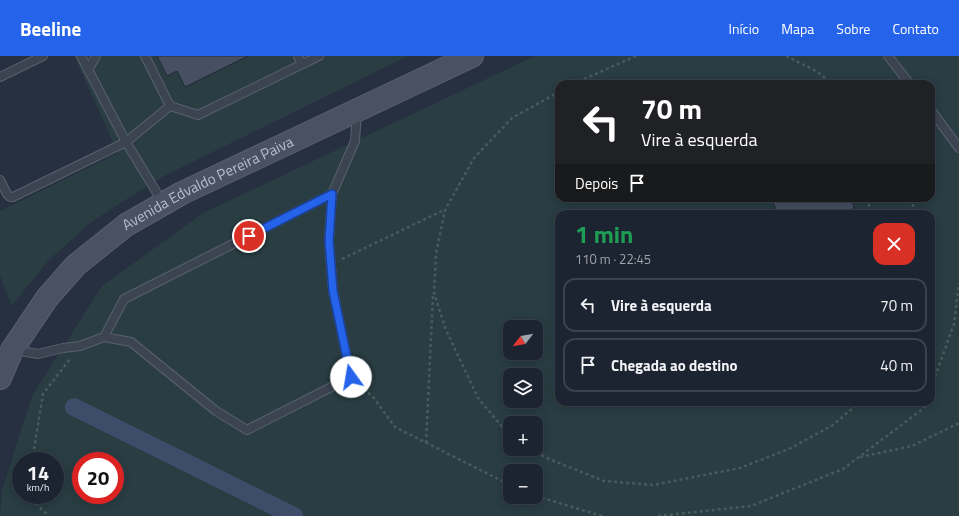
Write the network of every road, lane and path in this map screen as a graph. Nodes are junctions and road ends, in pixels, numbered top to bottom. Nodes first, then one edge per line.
1 (43, 56) edge
2 (81, 56) edge
3 (96, 56) edge
4 (145, 56) edge
5 (298, 56) edge
6 (319, 56) edge
7 (472, 56) edge
8 (636, 56) edge
9 (786, 56) edge
10 (888, 56) edge
11 (302, 64) junction
12 (88, 70) junction
13 (0, 77) edge
14 (582, 80) edge
15 (827, 80) edge
16 (907, 80) edge
17 (555, 94) edge
18 (170, 106) junction
19 (357, 111) junction
20 (935, 115) edge
21 (126, 142) junction
22 (959, 148) edge
23 (0, 180) edge
24 (332, 194) junction
25 (163, 204) junction
26 (445, 210) junction
27 (330, 257) junction
28 (959, 283) edge
29 (434, 293) junction
30 (104, 337) junction
31 (80, 346) junction
32 (12, 350) junction
33 (351, 377) junction
34 (935, 377) edge
35 (0, 378) edge
36 (855, 406) edge
37 (925, 406) edge
38 (959, 424) edge
39 (503, 428) edge
40 (426, 443) junction
41 (33, 452) edge
42 (543, 456) edge
43 (859, 457) junction
44 (503, 482) edge
45 (543, 498) edge
46 (36, 504) edge
47 (49, 516) edge
48 (602, 516) edge
49 (658, 516) edge

1 - 13 lane
2 - 12 lane
3 - 12 lane
4 - 18 lane
5 - 11 lane
6 - 11 lane
7 - 19 main road, Avenida Edvaldo Pereira Paiva
8 - 14 path
9 - 15 path
10 - 16 lane
11 - 18 lane
12 - 21 lane
17 - 26 path
18 - 21 lane
19 - 24 lane
19 - 25 main road, Avenida Edvaldo Pereira Paiva
20 - 22 lane
21 - 23 lane
21 - 25 lane
24 - 27 lane
24 - 30 lane
25 - 32 main road, Avenida Edvaldo Pereira Paiva
26 - 27 path
26 - 29 path
27 - 33 lane
28 - 34 path
29 - 39 path
29 - 40 path
30 - 31 lane
30 - 33 lane
31 - 32 lane
31 - 41 path
32 - 35 main road, Avenida Edvaldo Pereira Paiva
33 - 40 path
36 - 42 path
37 - 43 path
38 - 43 path
40 - 44 path
43 - 49 path
45 - 48 path
46 - 47 path

